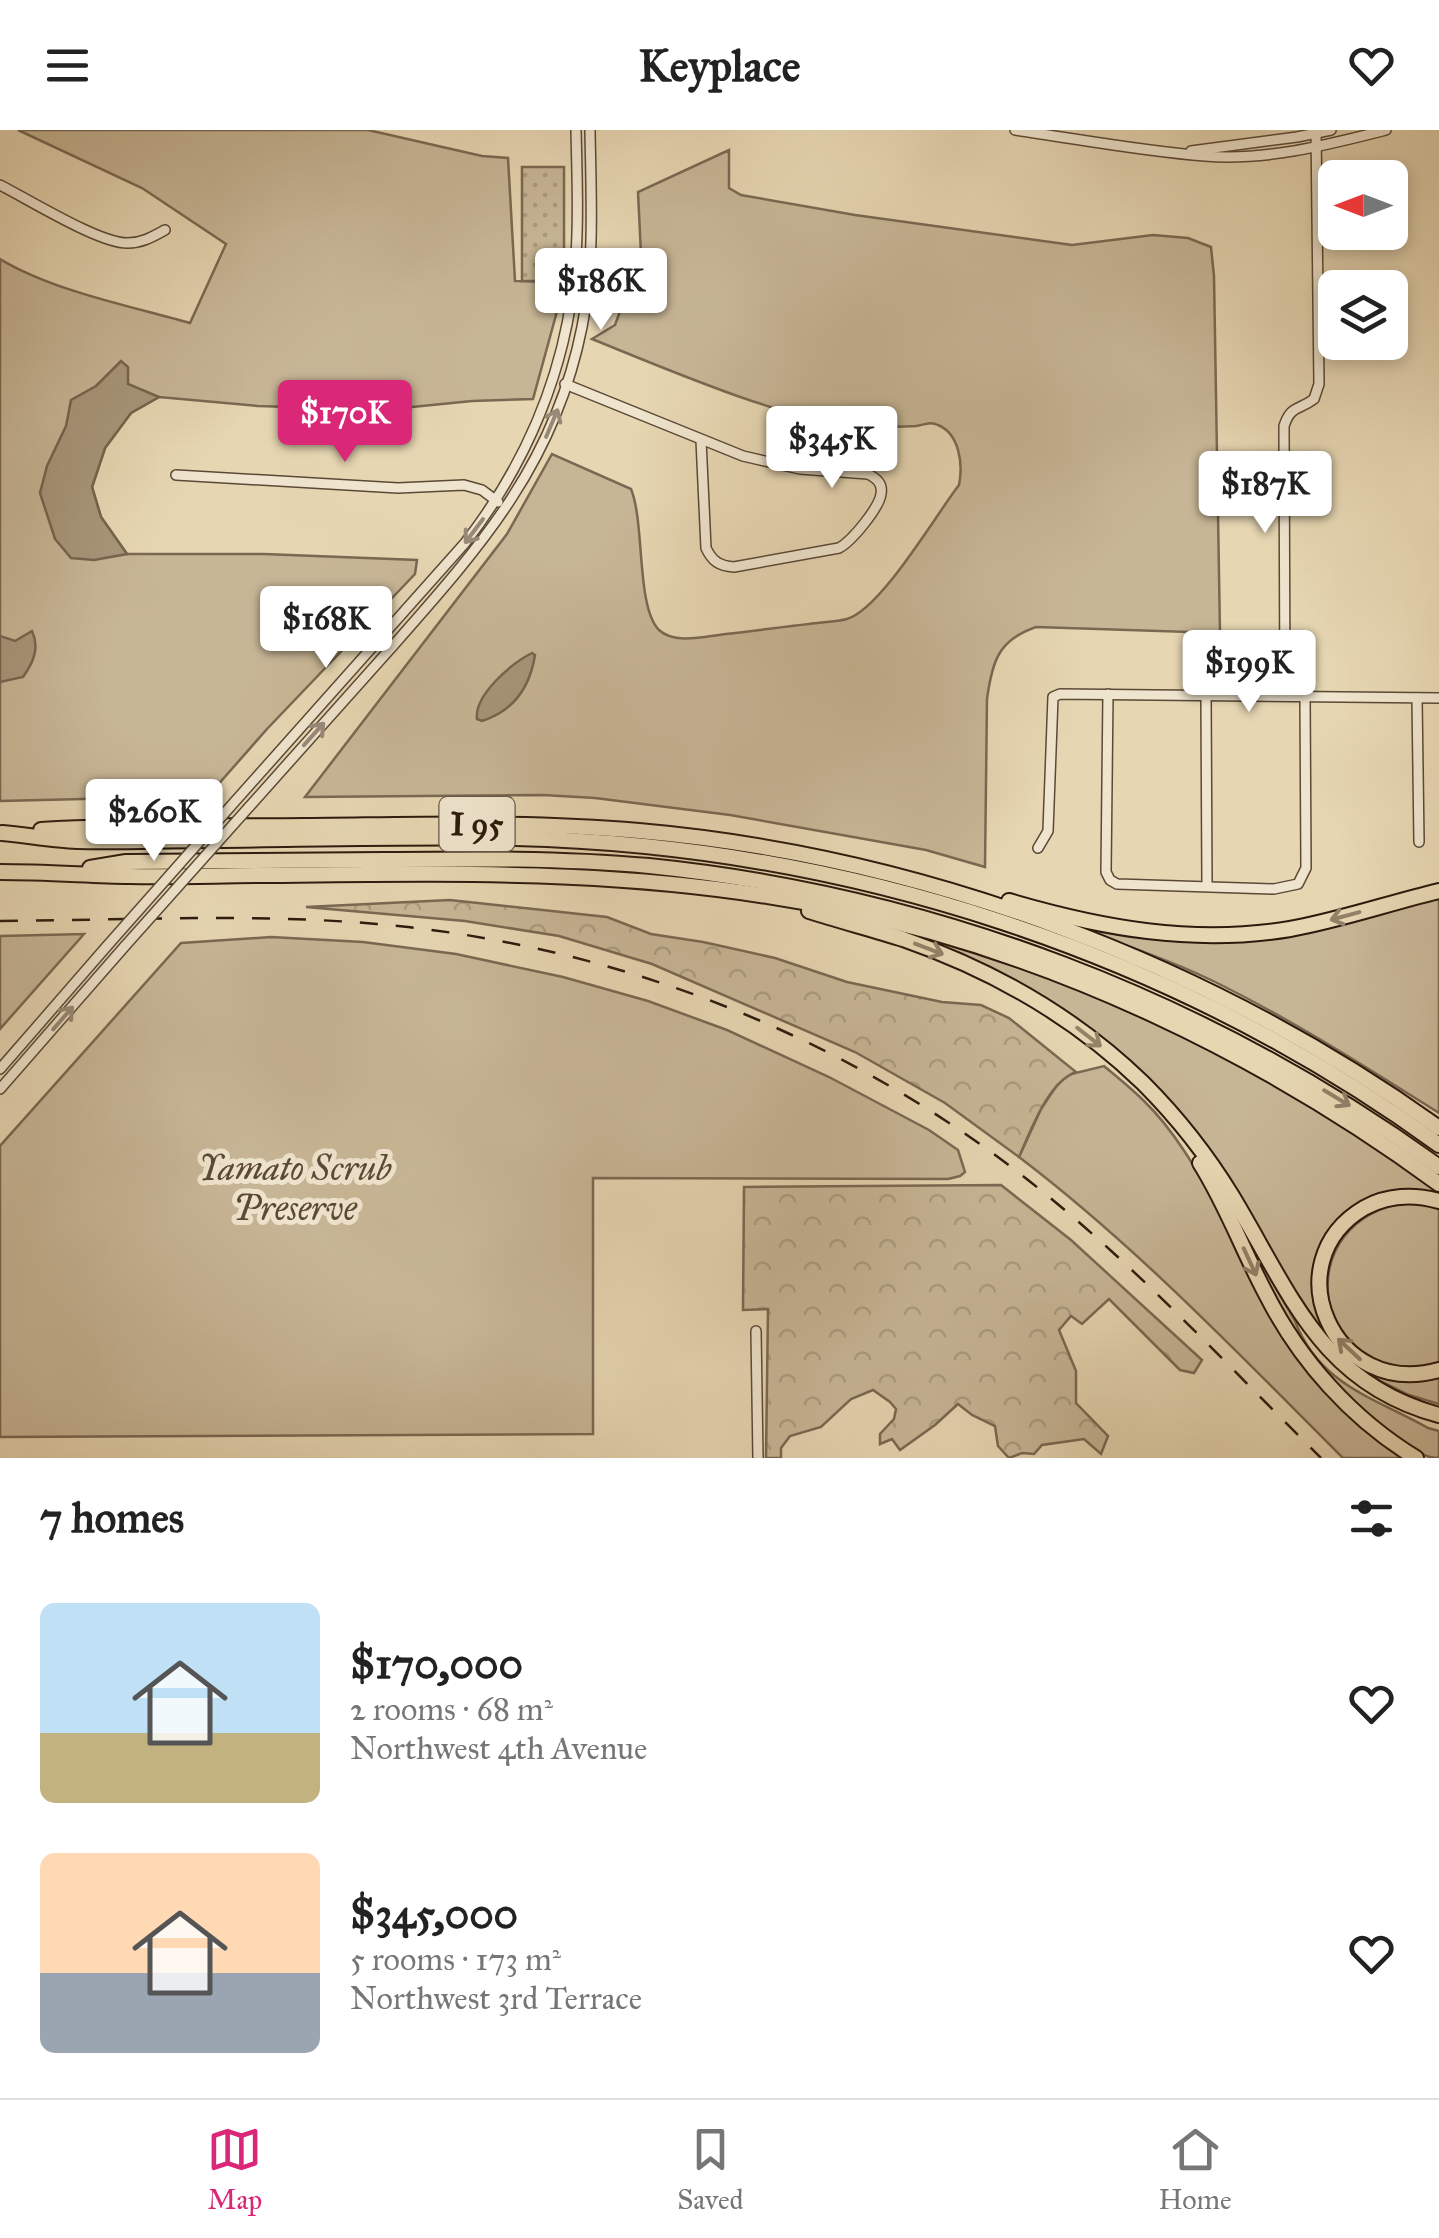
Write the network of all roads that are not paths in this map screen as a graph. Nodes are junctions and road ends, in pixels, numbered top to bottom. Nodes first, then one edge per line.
1 (576, 130) edge
2 (590, 130) edge
3 (1015, 130) edge
4 (1386, 130) edge
5 (1323, 131) edge
6 (1318, 146) junction
7 (1178, 152) junction
8 (591, 176) junction
9 (577, 177) junction
10 (0, 184) edge
11 (164, 230) dead end
12 (553, 380) junction
13 (567, 385) junction
14 (701, 440) junction
15 (176, 475) dead end
16 (496, 500) junction
17 (506, 508) junction
18 (1108, 694) junction
19 (1206, 696) junction
20 (1286, 696) junction
21 (1305, 696) junction
22 (1417, 698) junction
23 (1439, 698) edge
24 (1, 832) edge
25 (1418, 842) dead end
26 (1038, 848) dead end
27 (0, 872) edge
28 (59, 872) junction
29 (1207, 886) junction
30 (1439, 888) edge
31 (946, 889) junction
32 (770, 898) junction
33 (1122, 1064) junction
34 (0, 1069) edge
35 (0, 1090) edge
36 (1439, 1128) edge
37 (1439, 1145) edge
38 (1439, 1167) edge
39 (1439, 1184) edge
40 (1439, 1201) edge
41 (756, 1330) dead end
42 (1439, 1370) edge
43 (1439, 1415) edge
44 (758, 1458) edge
45 (1416, 1458) edge

1 - 9 street
2 - 8 street
3 - 7 street
4 - 6 street
5 - 6 street
5 - 7 street
6 - 7 street
6 - 20 street
8 - 9 street
8 - 13 street
9 - 12 street
10 - 11 street
12 - 13 street
12 - 16 street
13 - 14 street
17 -> 13 street
14 - 14 street
15 - 16 street
16 - 17 street
16 -> 34 street, bridge
35 -> 17 street, bridge
18 - 19 street
18 - 26 street
18 - 29 street
19 - 20 street
19 - 29 street
20 - 21 street
21 - 22 street
21 - 29 street
22 - 23 street
22 - 25 street
24 - 31 highway, I 95
24 - 37 highway
27 - 28 highway, I 95
28 - 32 highway, I 95
28 -> 38 highway
30 -> 31 highway
31 - 36 highway, I 95
32 -> 33 highway
32 - 39 highway, I 95
33 - 43 highway
33 -> 45 highway
42 -> 40 highway
41 - 44 street

